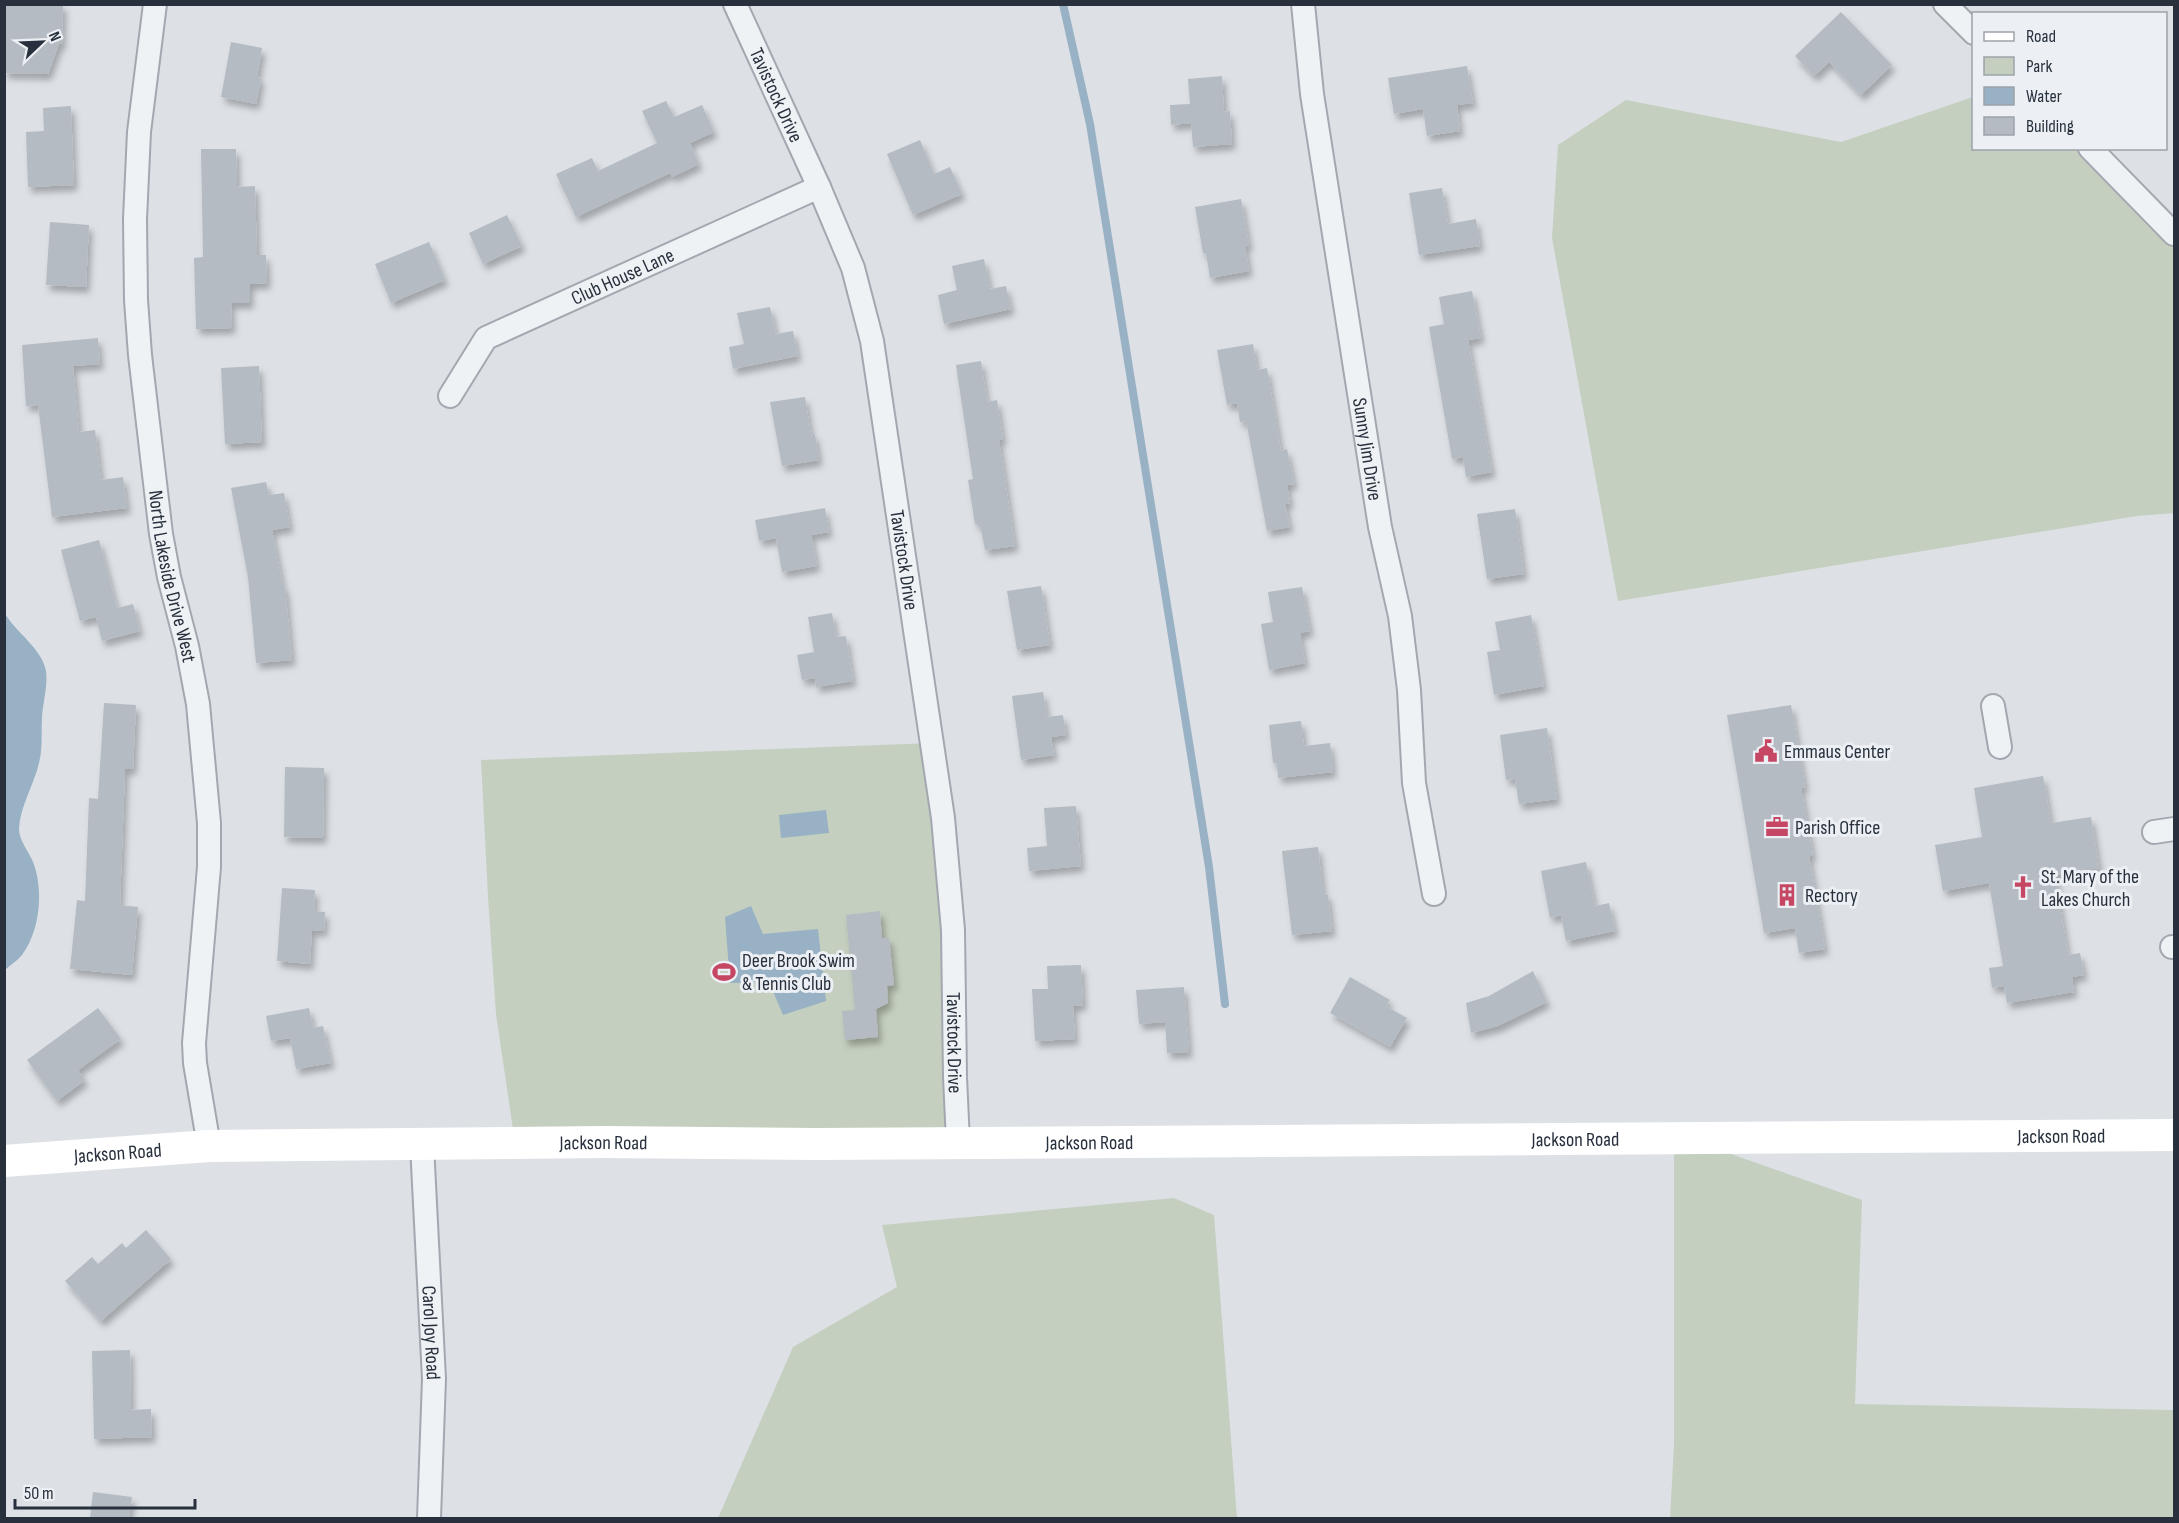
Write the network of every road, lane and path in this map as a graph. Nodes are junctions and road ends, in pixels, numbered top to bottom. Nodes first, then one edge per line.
1 (155, 4) edge
2 (735, 4) edge
3 (1303, 4) edge
4 (1945, 4) edge
5 (1972, 31) edge
6 (2092, 150) edge
7 (819, 187) junction
8 (2175, 234) edge
9 (450, 396) dead end
10 (1993, 706) dead end
11 (2000, 747) dead end
12 (1434, 894) dead end
13 (2175, 1135) edge
14 (958, 1142) junction
15 (422, 1145) junction
16 (209, 1146) junction
17 (4, 1161) edge
18 (429, 1518) edge

1 - 16 street, North Lakeside Drive West
2 - 7 street, Tavistock Drive
3 - 12 street, Sunny Jim Drive
4 - 5 street
6 - 8 street
7 - 9 street, Club House Lane
7 - 14 street, Tavistock Drive
10 - 11 street
13 - 14 street, Jackson Road
14 - 15 street, Jackson Road
15 - 16 street, Jackson Road
15 - 18 street, Carol Joy Road
16 - 17 street, Jackson Road

